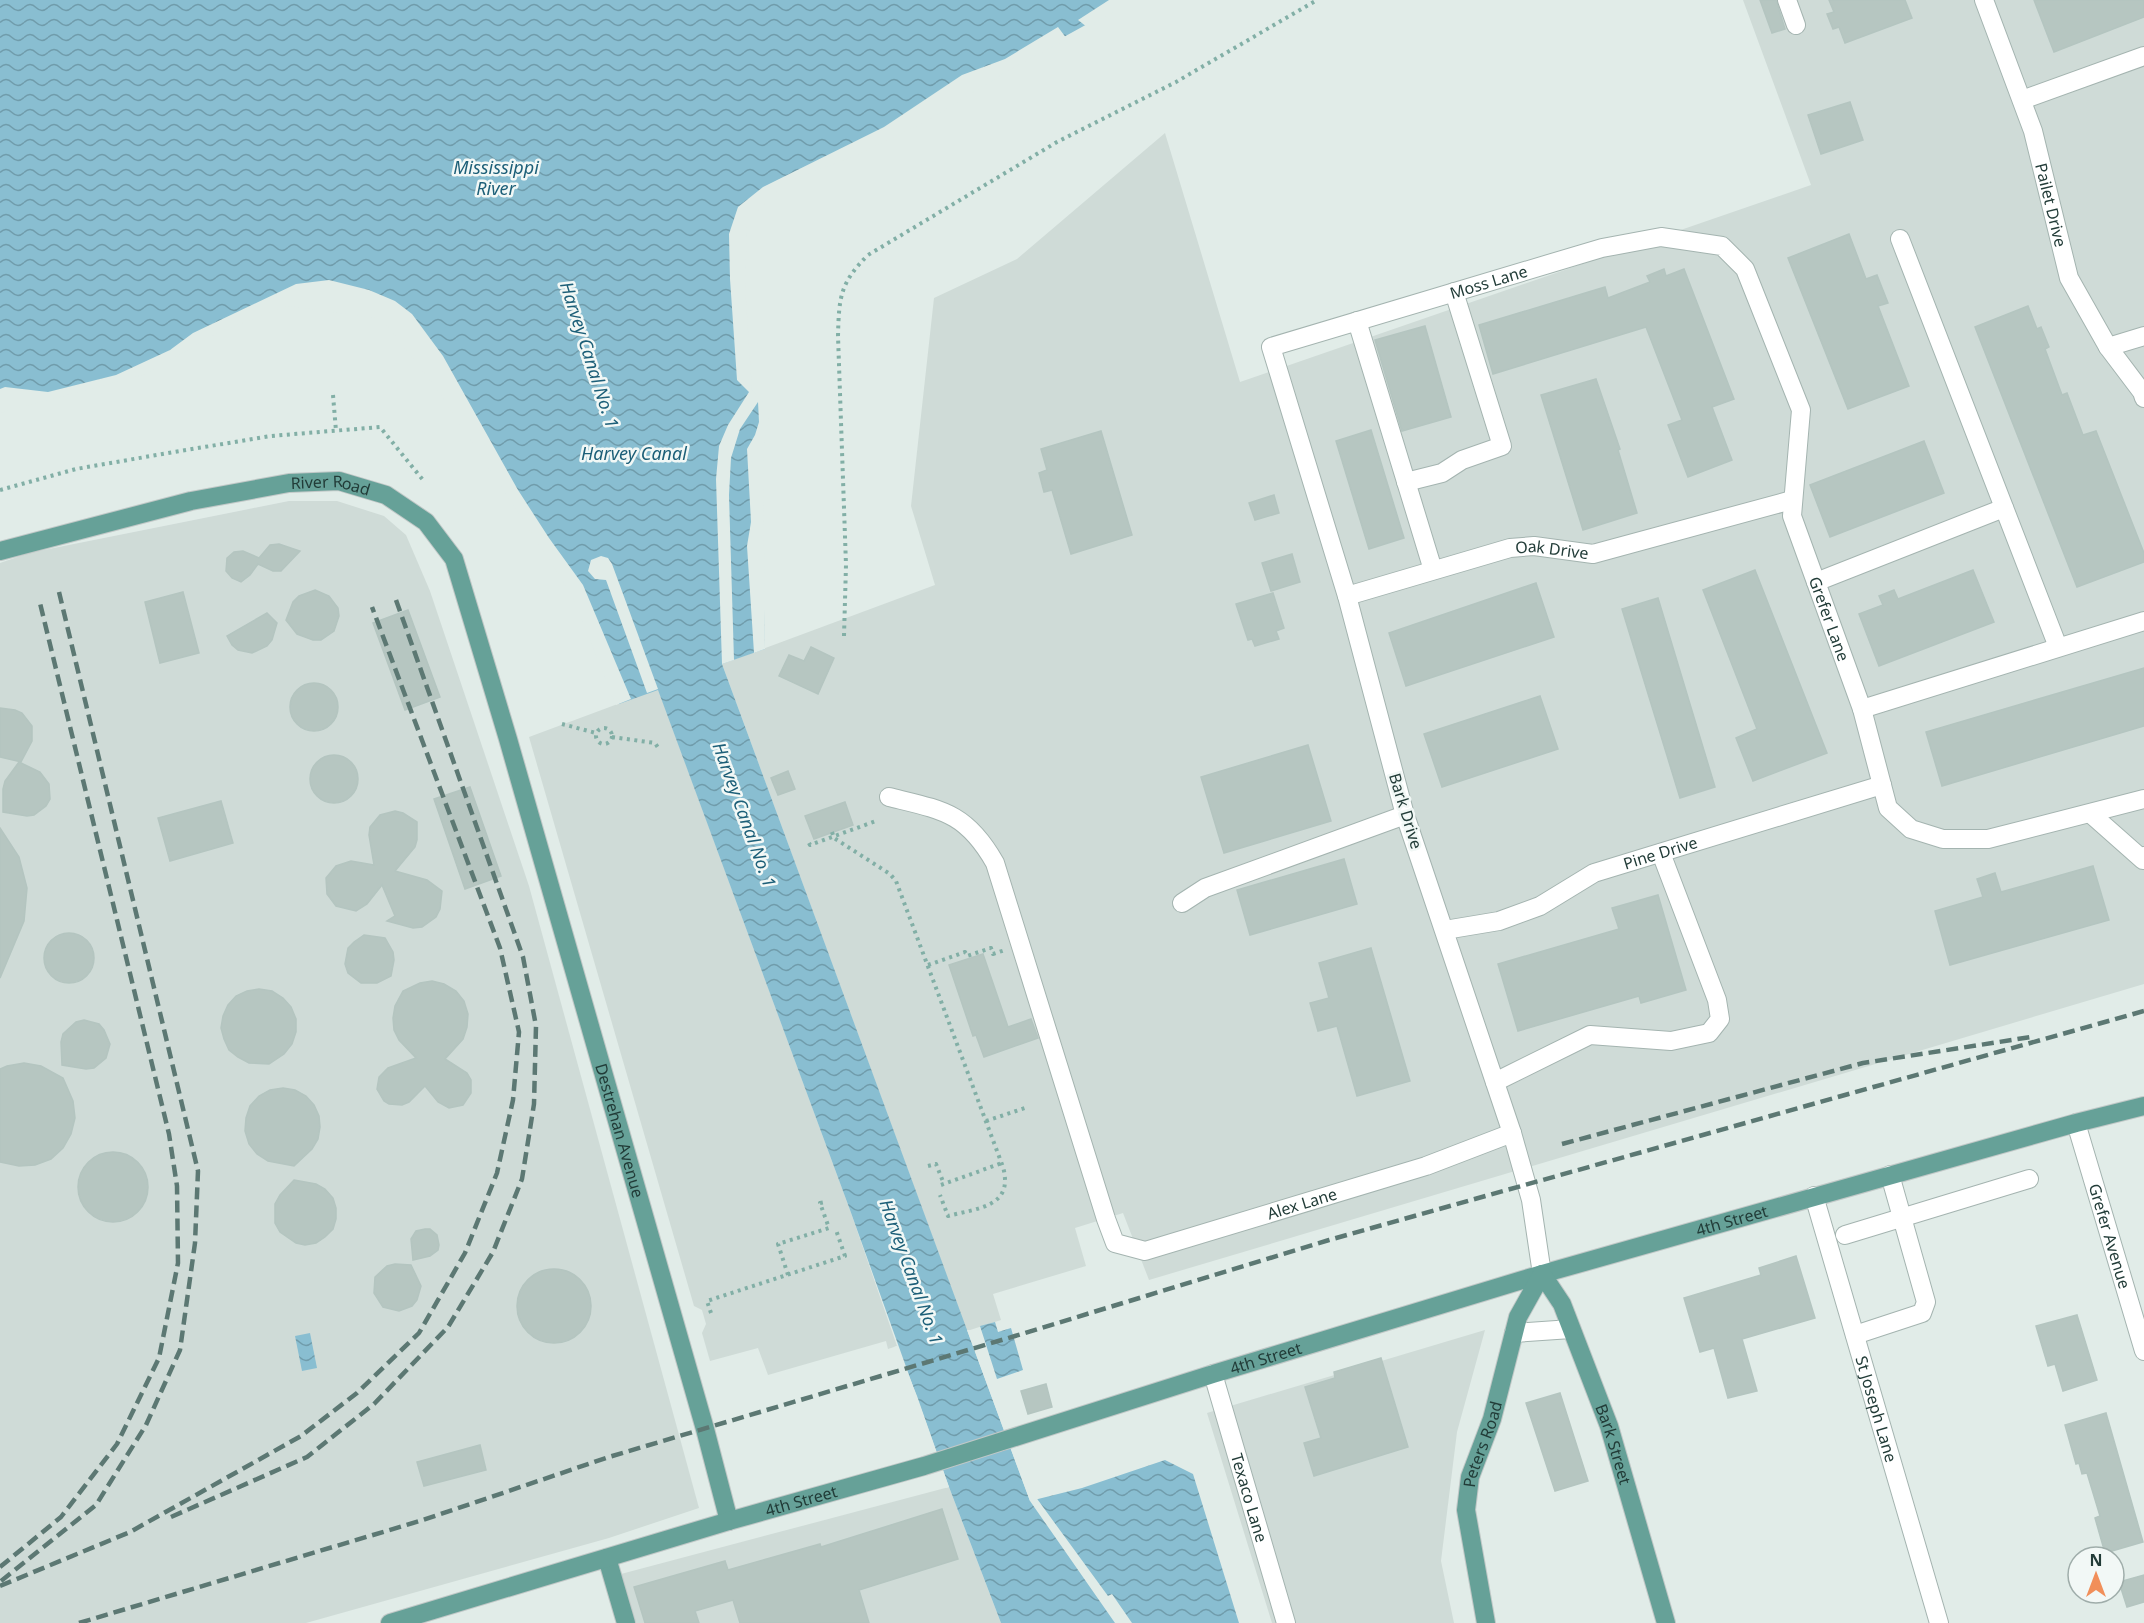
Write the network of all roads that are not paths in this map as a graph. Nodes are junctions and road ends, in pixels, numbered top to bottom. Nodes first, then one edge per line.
1 (1787, 0) edge
2 (1984, 0) edge
3 (1796, 25) dead end
4 (2144, 56) edge
5 (2022, 100) junction
6 (1900, 239) dead end
7 (1708, 244) joint
8 (1454, 292) junction
9 (1357, 321) junction
10 (2144, 336) edge
11 (1270, 347) joint
12 (2108, 347) junction
13 (2144, 398) edge
14 (1406, 482) junction
15 (1792, 500) junction
16 (2004, 508) junction
17 (0, 550) edge
18 (1433, 570) junction
19 (1816, 582) junction
20 (1347, 596) junction
21 (2144, 621) edge
22 (2058, 647) junction
23 (1862, 709) junction
24 (508, 739) joint
25 (1882, 785) junction
26 (889, 797) dead end
27 (2144, 799) edge
28 (2091, 814) junction
29 (1405, 815) junction
30 (1661, 853) junction
31 (2144, 860) edge
32 (1182, 903) dead end
33 (1445, 930) junction
34 (1495, 1082) junction
35 (2144, 1106) edge
36 (2076, 1123) junction
37 (1512, 1133) junction
38 (1890, 1175) junction
39 (2029, 1179) dead end
40 (1814, 1196) junction
41 (1902, 1217) junction
42 (1845, 1235) dead end
43 (1542, 1274) junction
44 (1571, 1329) junction
45 (1514, 1333) junction
46 (1855, 1335) junction
47 (2144, 1351) edge
48 (1213, 1374) junction
49 (729, 1521) junction
50 (607, 1558) junction
51 (390, 1623) edge
52 (626, 1623) edge
53 (1286, 1623) edge
54 (1486, 1623) edge
55 (1665, 1623) edge
56 (1940, 1623) edge

1 - 3 street
2 - 5 street, Pailet Drive
4 - 5 street
5 - 12 street, Pailet Drive
6 - 16 street
7 - 8 street, Moss Lane
7 - 15 street, Grefer Lane
8 - 9 street, Moss Lane
8 - 14 street
9 - 11 street, Moss Lane
9 - 14 street
10 - 12 street
11 - 20 street, Bark Drive
12 - 13 street, Pailet Drive
14 - 18 street
15 - 18 street, Oak Drive
15 - 19 street, Grefer Lane
16 - 19 street
16 - 22 street
17 - 24 main road, River Road
18 - 20 street, Oak Drive
19 - 23 street, Grefer Lane
20 - 29 street, Bark Drive
21 - 22 street
22 - 23 street
23 - 25 street, Grefer Lane
24 - 49 main road, Destrehan Avenue
25 - 28 street, Grefer Lane
25 - 30 street, Pine Drive
26 - 37 street, Alex Lane
27 - 28 street, Grefer Lane
28 - 31 street
29 - 32 street
29 - 33 street, Bark Drive
30 - 33 street, Pine Drive
30 - 34 street
33 - 34 street, Bark Drive
34 - 37 street, Bark Drive
35 - 36 main road, 4th Street
36 - 38 main road, 4th Street
36 - 47 street, Grefer Avenue
37 - 43 street, Bark Drive
38 - 40 main road, 4th Street
38 - 41 street
39 - 41 street
40 - 43 main road, 4th Street
40 - 46 street, St Joseph Lane
41 - 42 street
41 - 46 street
43 - 44 main road, Bark Street
43 - 45 main road, Peters Road
43 - 48 main road, 4th Street
44 - 45 street
44 - 55 main road, Bark Street
45 - 54 main road, Peters Road
46 - 56 street, St Joseph Lane
48 - 49 main road, 4th Street
48 - 53 street, Texaco Lane
49 - 50 main road, 4th Street
50 - 51 main road, 4th Street
50 - 52 main road

